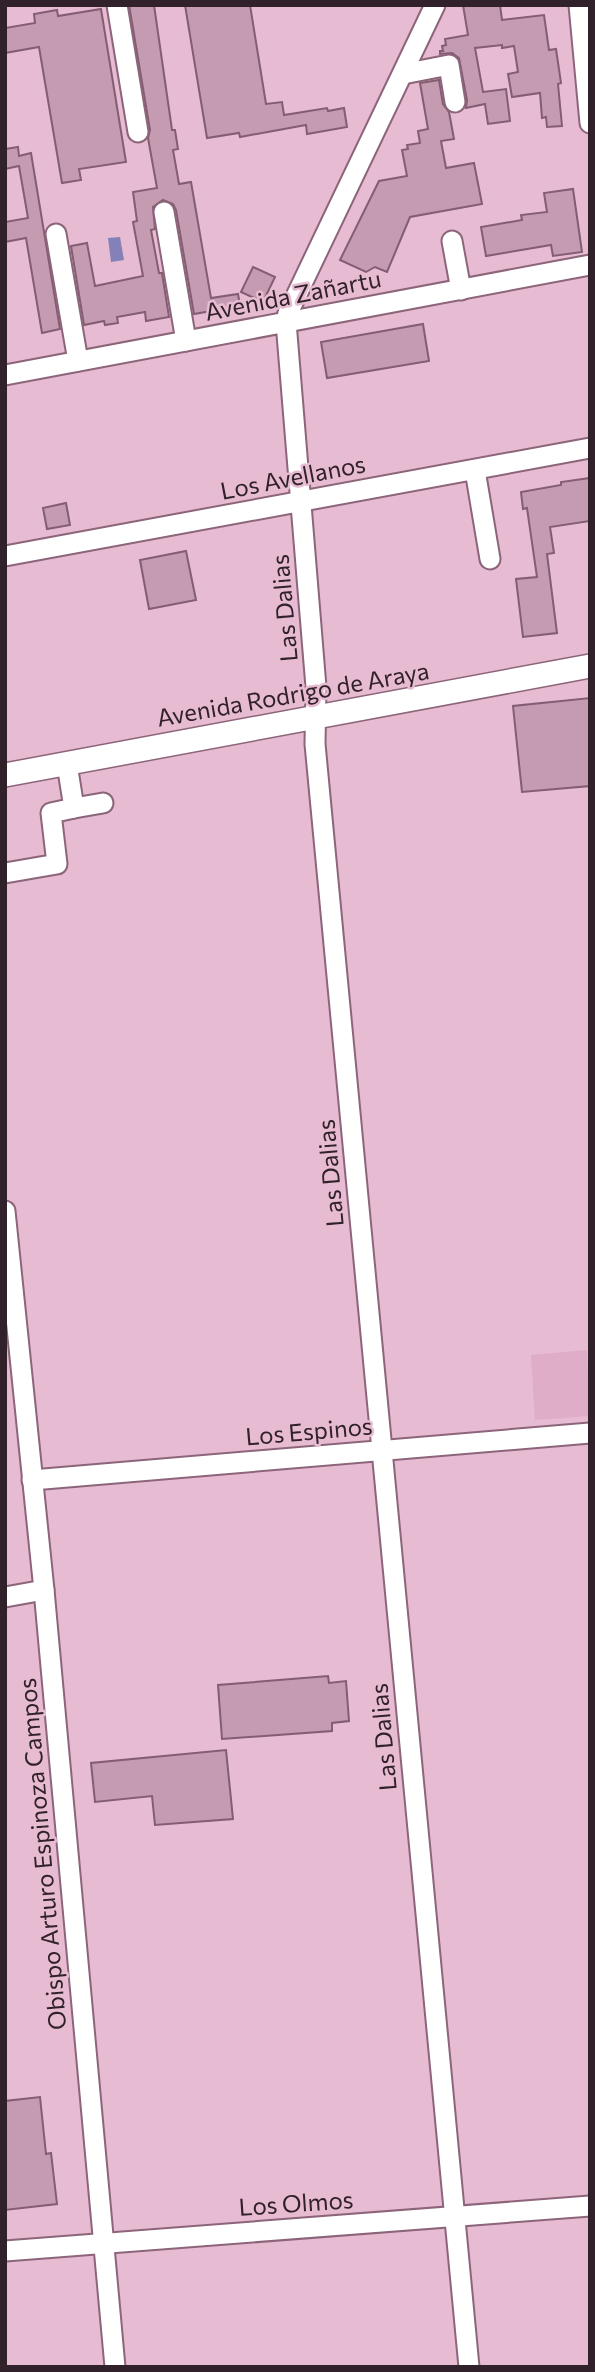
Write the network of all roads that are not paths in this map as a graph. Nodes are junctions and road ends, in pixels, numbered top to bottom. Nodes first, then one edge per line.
1 (117, 5) edge
2 (435, 5) edge
3 (579, 5) edge
4 (403, 74) junction
5 (455, 102) dead end
6 (589, 117) edge
7 (590, 122) edge
8 (138, 132) dead end
9 (164, 212) dead end
10 (56, 234) dead end
11 (452, 241) dead end
12 (590, 265) edge
13 (461, 289) junction
14 (286, 323) junction
15 (186, 341) junction
16 (78, 361) junction
17 (5, 375) edge
18 (590, 448) edge
19 (475, 470) junction
20 (300, 502) junction
21 (5, 556) edge
22 (490, 559) dead end
23 (590, 666) edge
24 (315, 718) junction
25 (67, 764) junction
26 (5, 775) edge
27 (103, 803) dead end
28 (74, 808) junction
29 (5, 873) edge
30 (5, 1211) edge
31 (590, 1433) edge
32 (382, 1451) junction
33 (32, 1480) junction
34 (44, 1590) junction
35 (5, 1597) edge
36 (590, 2206) edge
37 (454, 2216) junction
38 (104, 2243) junction
39 (5, 2250) edge
40 (115, 2367) edge
41 (469, 2367) edge

1 - 8 street
2 - 4 street, Las Dalias
3 - 6 street
4 - 5 street
4 - 14 street, Las Dalias
6 - 7 street
9 - 15 street
10 - 16 street
11 - 13 street
12 - 13 street, Avenida Zañartu
13 - 14 street, Avenida Zañartu
14 - 15 street, Avenida Zañartu
14 - 20 street, Las Dalias
15 - 16 street, Avenida Zañartu
16 - 17 street, Avenida Zañartu
18 - 19 street, Los Avellanos
19 - 20 street, Los Avellanos
19 - 22 street
20 - 21 street, Los Avellanos
20 - 24 street, Las Dalias
23 - 24 main road, Avenida Rodrigo de Araya
24 - 25 main road, Avenida Rodrigo de Araya
24 - 32 street, Las Dalias
25 - 26 main road, Avenida Rodrigo de Araya
25 - 28 street
27 - 28 street
28 - 29 street
30 - 33 street, Obispo Arturo Espinoza Campos
31 - 32 street, Los Espinos
32 - 33 street, Los Espinos
32 - 37 street, Las Dalias
33 - 34 street, Obispo Arturo Espinoza Campos
34 - 35 street
34 - 38 street, Obispo Arturo Espinoza Campos
36 - 37 street, Los Olmos
37 - 38 street, Los Olmos
37 - 41 street, Las Dalias
38 - 39 street, Los Olmos
38 - 40 street, Obispo Arturo Espinoza Campos

